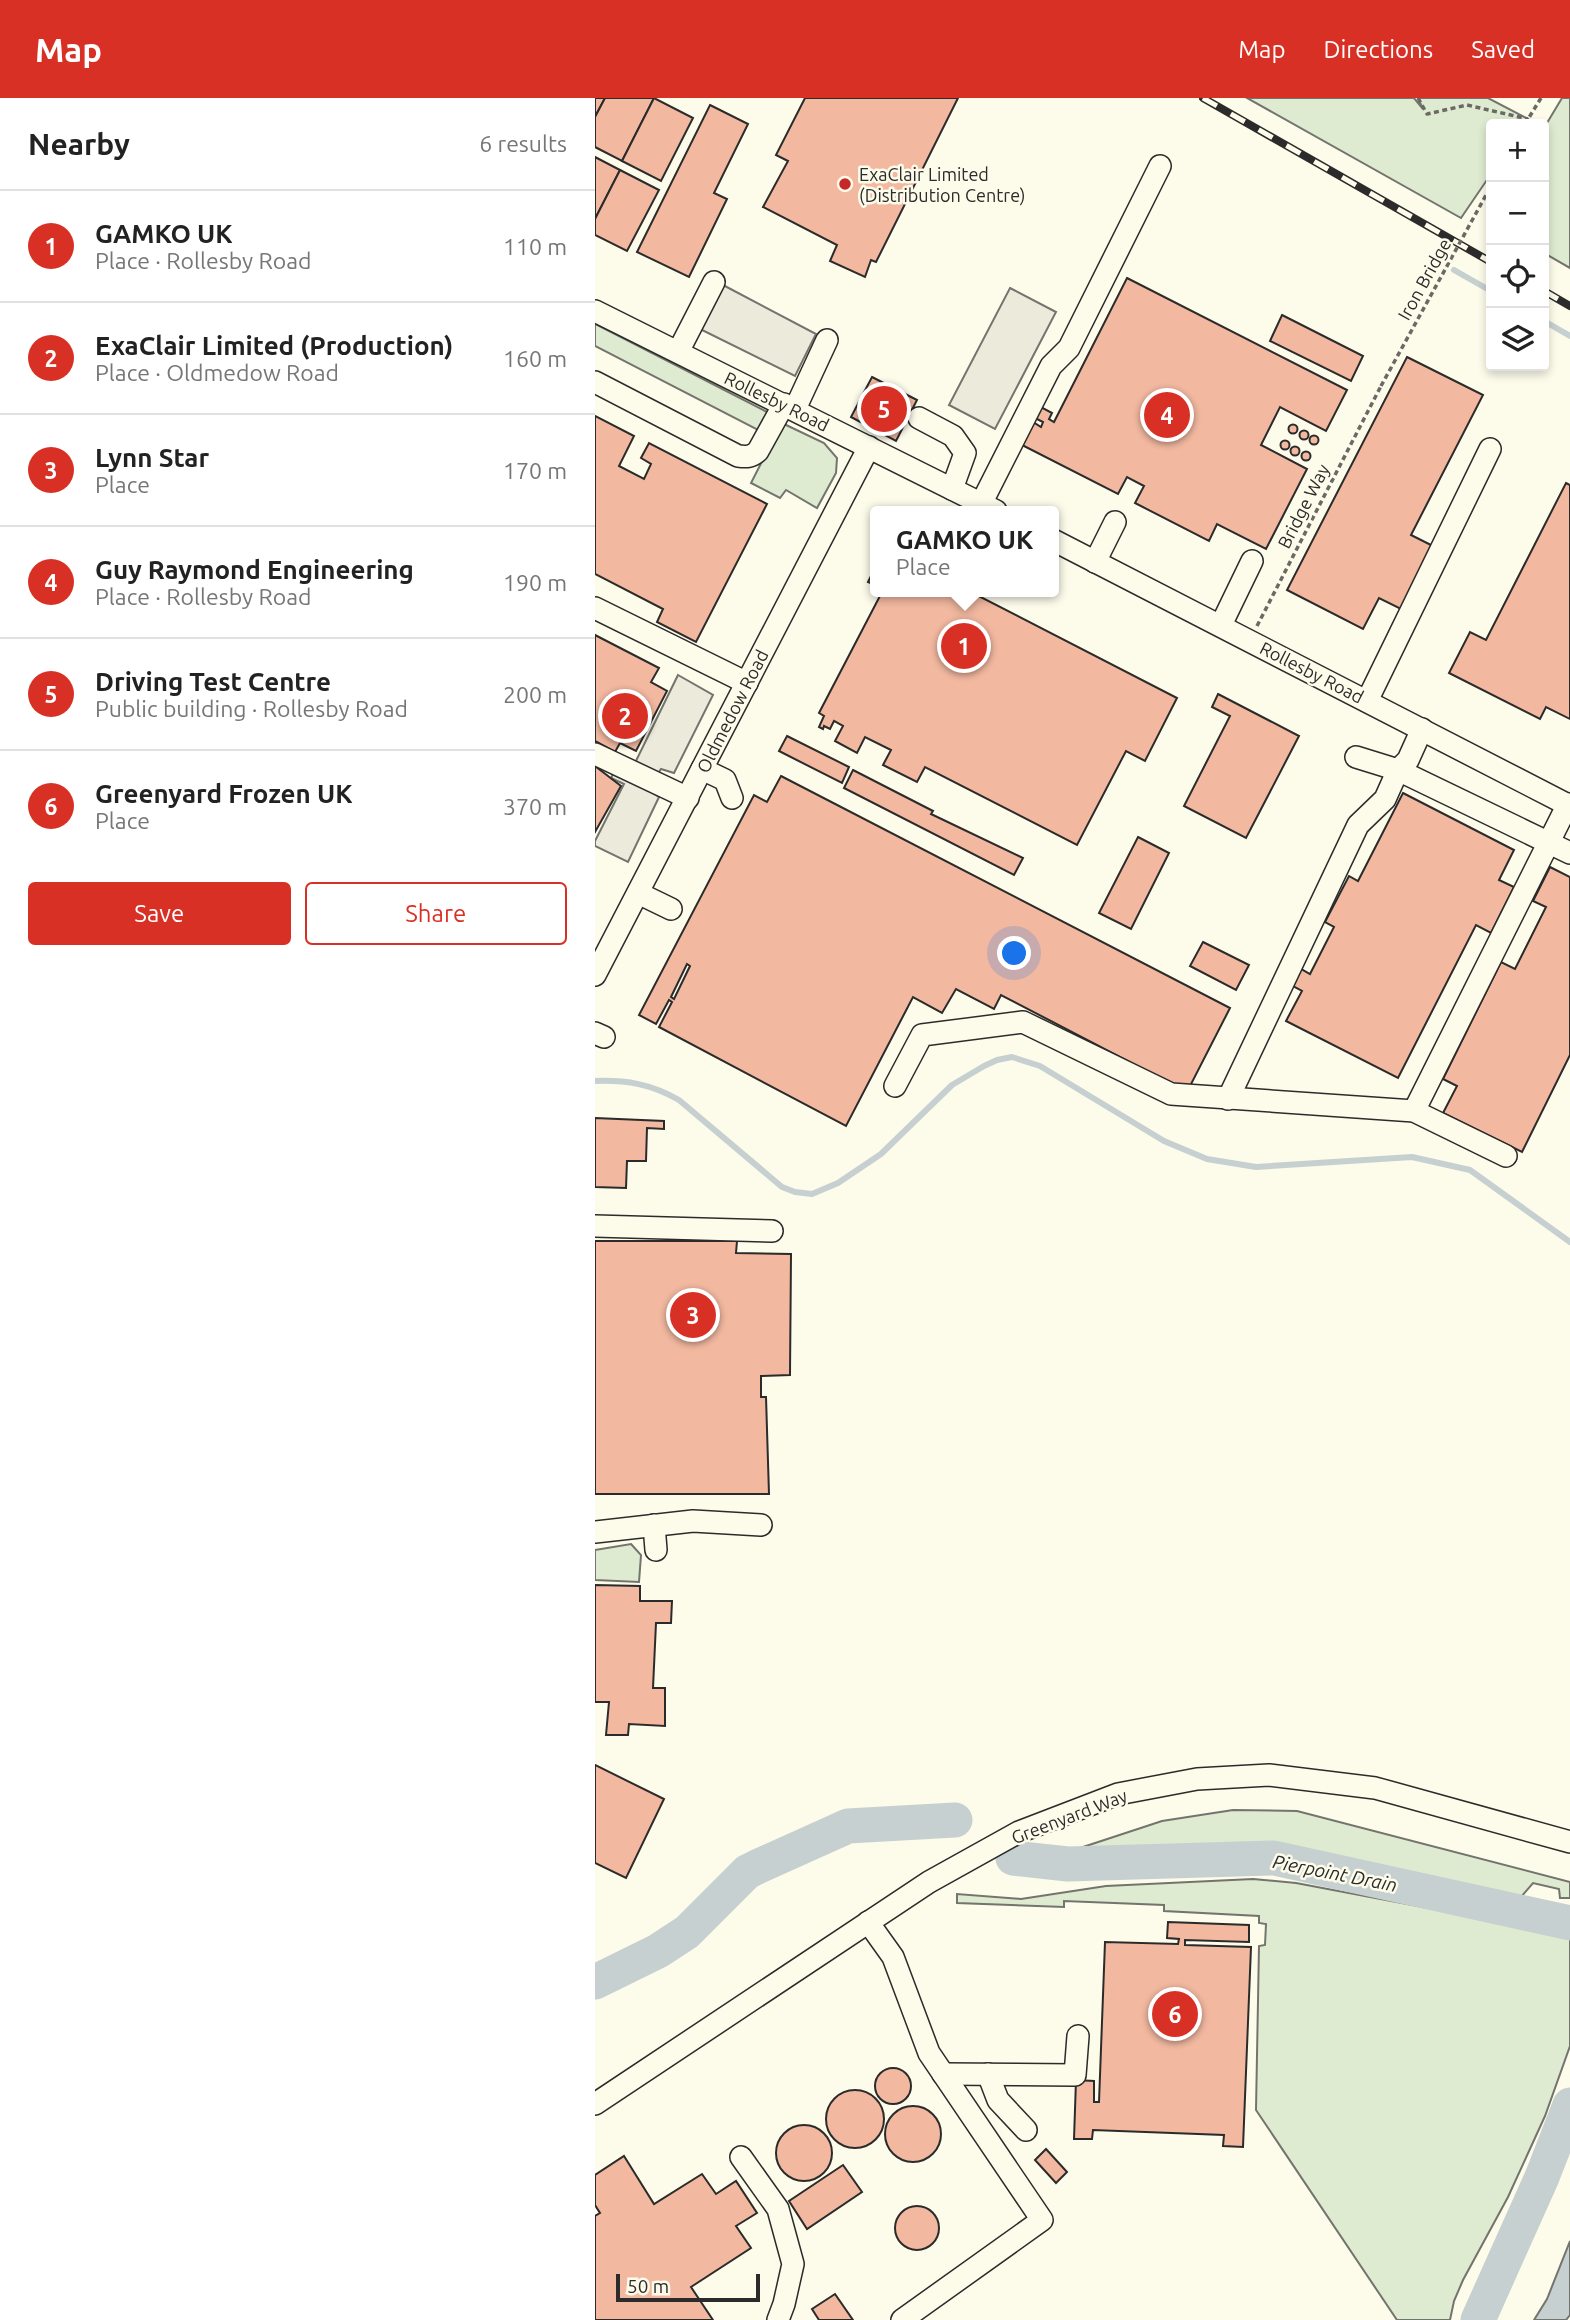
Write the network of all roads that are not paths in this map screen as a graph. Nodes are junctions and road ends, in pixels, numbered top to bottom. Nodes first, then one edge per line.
1 (1160, 166) dead end
2 (714, 282) dead end
3 (595, 311) edge
4 (827, 340) dead end
5 (678, 352) junction
6 (595, 382) edge
7 (789, 407) junction
8 (919, 418) dead end
9 (869, 447) junction
10 (1490, 449) dead end
11 (951, 489) junction
12 (987, 506) edge
13 (989, 506) edge
14 (1115, 522) dead end
15 (1059, 543) edge
16 (1252, 561) dead end
17 (1095, 562) junction
18 (595, 608) edge
19 (1221, 625) junction
20 (747, 683) junction
21 (1367, 701) junction
22 (1422, 729) junction
23 (595, 754) edge
24 (1356, 757) dead end
25 (702, 769) junction
26 (1398, 770) junction
27 (688, 798) junction
28 (732, 798) dead end
29 (1569, 805) edge
30 (1549, 844) junction
31 (1570, 853) edge
32 (638, 893) junction
33 (671, 909) dead end
34 (595, 975) edge
35 (895, 1086) dead end
36 (1228, 1099) junction
37 (1414, 1111) junction
38 (1506, 1156) dead end
39 (595, 1226) edge
40 (772, 1231) dead end
41 (654, 1525) junction
42 (761, 1525) dead end
43 (595, 1532) edge
44 (656, 1550) dead end
45 (1570, 1842) edge
46 (868, 1922) junction
47 (1078, 2036) dead end
48 (943, 2074) junction
49 (988, 2074) junction
50 (595, 2104) edge
51 (1026, 2130) dead end
52 (741, 2157) dead end
53 (778, 2320) edge
54 (902, 2320) edge

1 - 13 street
2 - 5 street
3 - 5 street, Rollesby Road
4 - 7 street
5 - 7 street, Rollesby Road
6 - 7 street
7 - 9 street, Rollesby Road
8 - 11 street
9 - 11 street, Rollesby Road
9 - 20 street, Oldmedow Road
10 - 21 street
11 - 12 street, Rollesby Road
14 - 17 street
15 - 17 street, Rollesby Road
16 - 19 street
17 - 19 street, Rollesby Road
18 - 20 street
19 - 21 street, Rollesby Road
20 - 25 street, Oldmedow Road
21 - 22 street, Rollesby Road
22 - 26 street
22 - 29 street, Rollesby Road
23 - 27 street
24 - 26 street
25 - 27 street, Oldmedow Road
25 - 28 street
26 - 30 street
26 - 36 street
27 - 32 street, Oldmedow Road
29 - 30 street
30 - 31 street
30 - 37 street
32 - 33 street
32 - 34 street, Oldmedow Road
35 - 36 street
36 - 37 street
37 - 38 street
39 - 40 street
41 - 42 street
41 - 43 street
41 - 44 street
45 - 46 street, Greenyard Way
46 - 48 street
46 - 50 street, Greenyard Way
47 - 49 street
48 - 49 street
48 - 54 street
49 - 51 street
52 - 53 street

